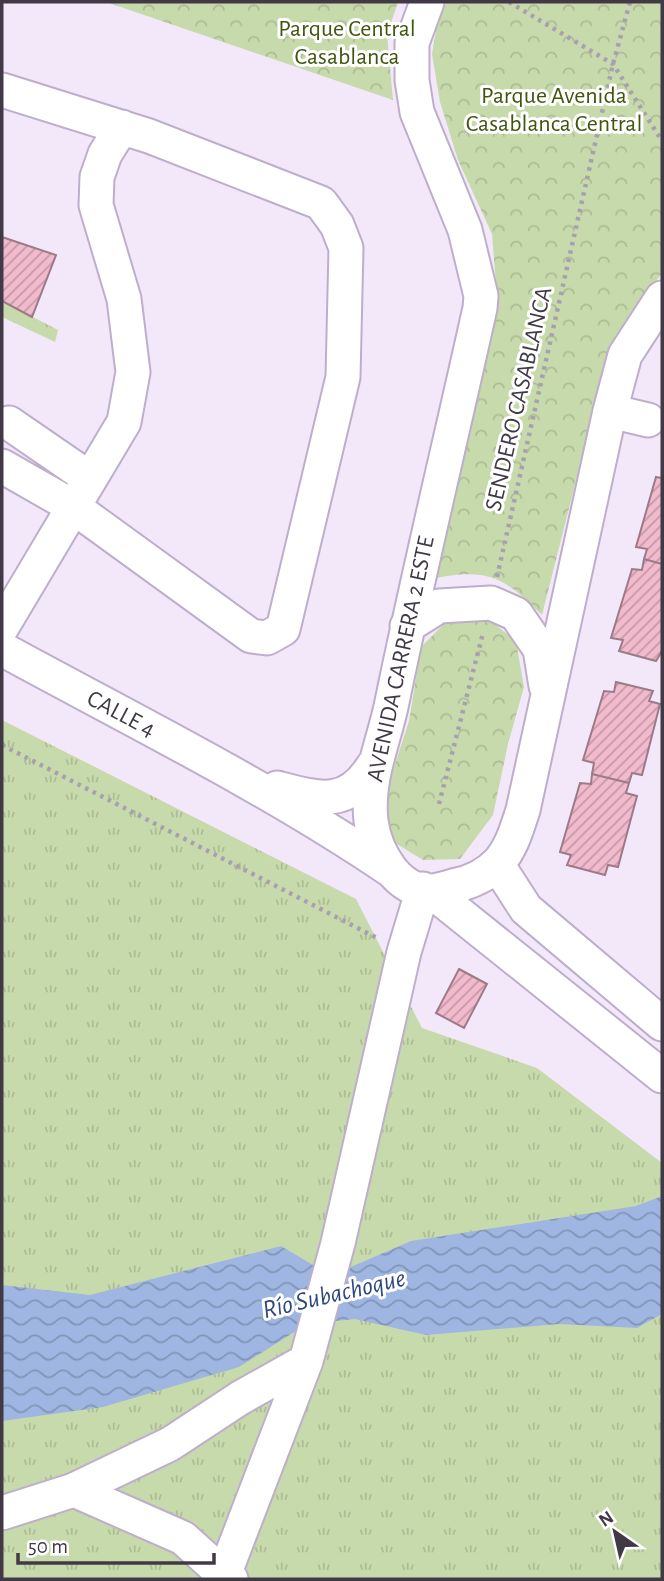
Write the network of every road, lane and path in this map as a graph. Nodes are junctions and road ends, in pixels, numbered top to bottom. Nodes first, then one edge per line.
1 (427, 2) edge
2 (509, 2) edge
3 (630, 2) edge
4 (613, 64) junction
5 (2, 90) edge
6 (122, 127) junction
7 (662, 141) edge
8 (662, 298) edge
9 (610, 411) junction
10 (648, 420) dead end
11 (9, 423) dead end
12 (2, 466) edge
13 (89, 478) junction
14 (72, 506) junction
15 (491, 603) junction
16 (407, 626) junction
17 (2, 627) edge
18 (2, 649) edge
19 (548, 695) junction
20 (2, 744) edge
21 (373, 766) junction
22 (241, 779) junction
23 (439, 804) dead end
24 (497, 864) junction
25 (389, 869) junction
26 (427, 890) junction
27 (404, 953) junction
28 (662, 1024) edge
29 (662, 1076) edge
30 (309, 1353) junction
31 (74, 1490) junction
32 (2, 1513) edge
33 (225, 1578) edge

1 - 16 street, AVENIDA CARRERA 2 ESTE
2 - 4 path
3 - 4 path, SENDERO CASABLANCA
4 - 7 path
4 - 15 path, SENDERO CASABLANCA
5 - 6 street
6 - 13 street
6 - 14 street
8 - 9 street
9 - 10 street
9 - 19 street
11 - 13 street
12 - 14 street
13 - 14 street
14 - 17 street
15 - 16 street
15 - 19 street
15 - 23 path, SENDERO CASABLANCA
16 - 21 street, AVENIDA CARRERA 2 ESTE
18 - 22 street, CALLE 4
19 - 24 street
20 - 27 path
21 - 22 street, CALLE 4
21 - 25 street, AVENIDA CARRERA 2 ESTE
22 - 25 street, CALLE 4
24 - 26 street
24 - 28 street
25 - 26 street
26 - 27 street
26 - 29 street
27 - 30 street
30 - 31 street
30 - 33 street
31 - 32 street
31 - 33 street

